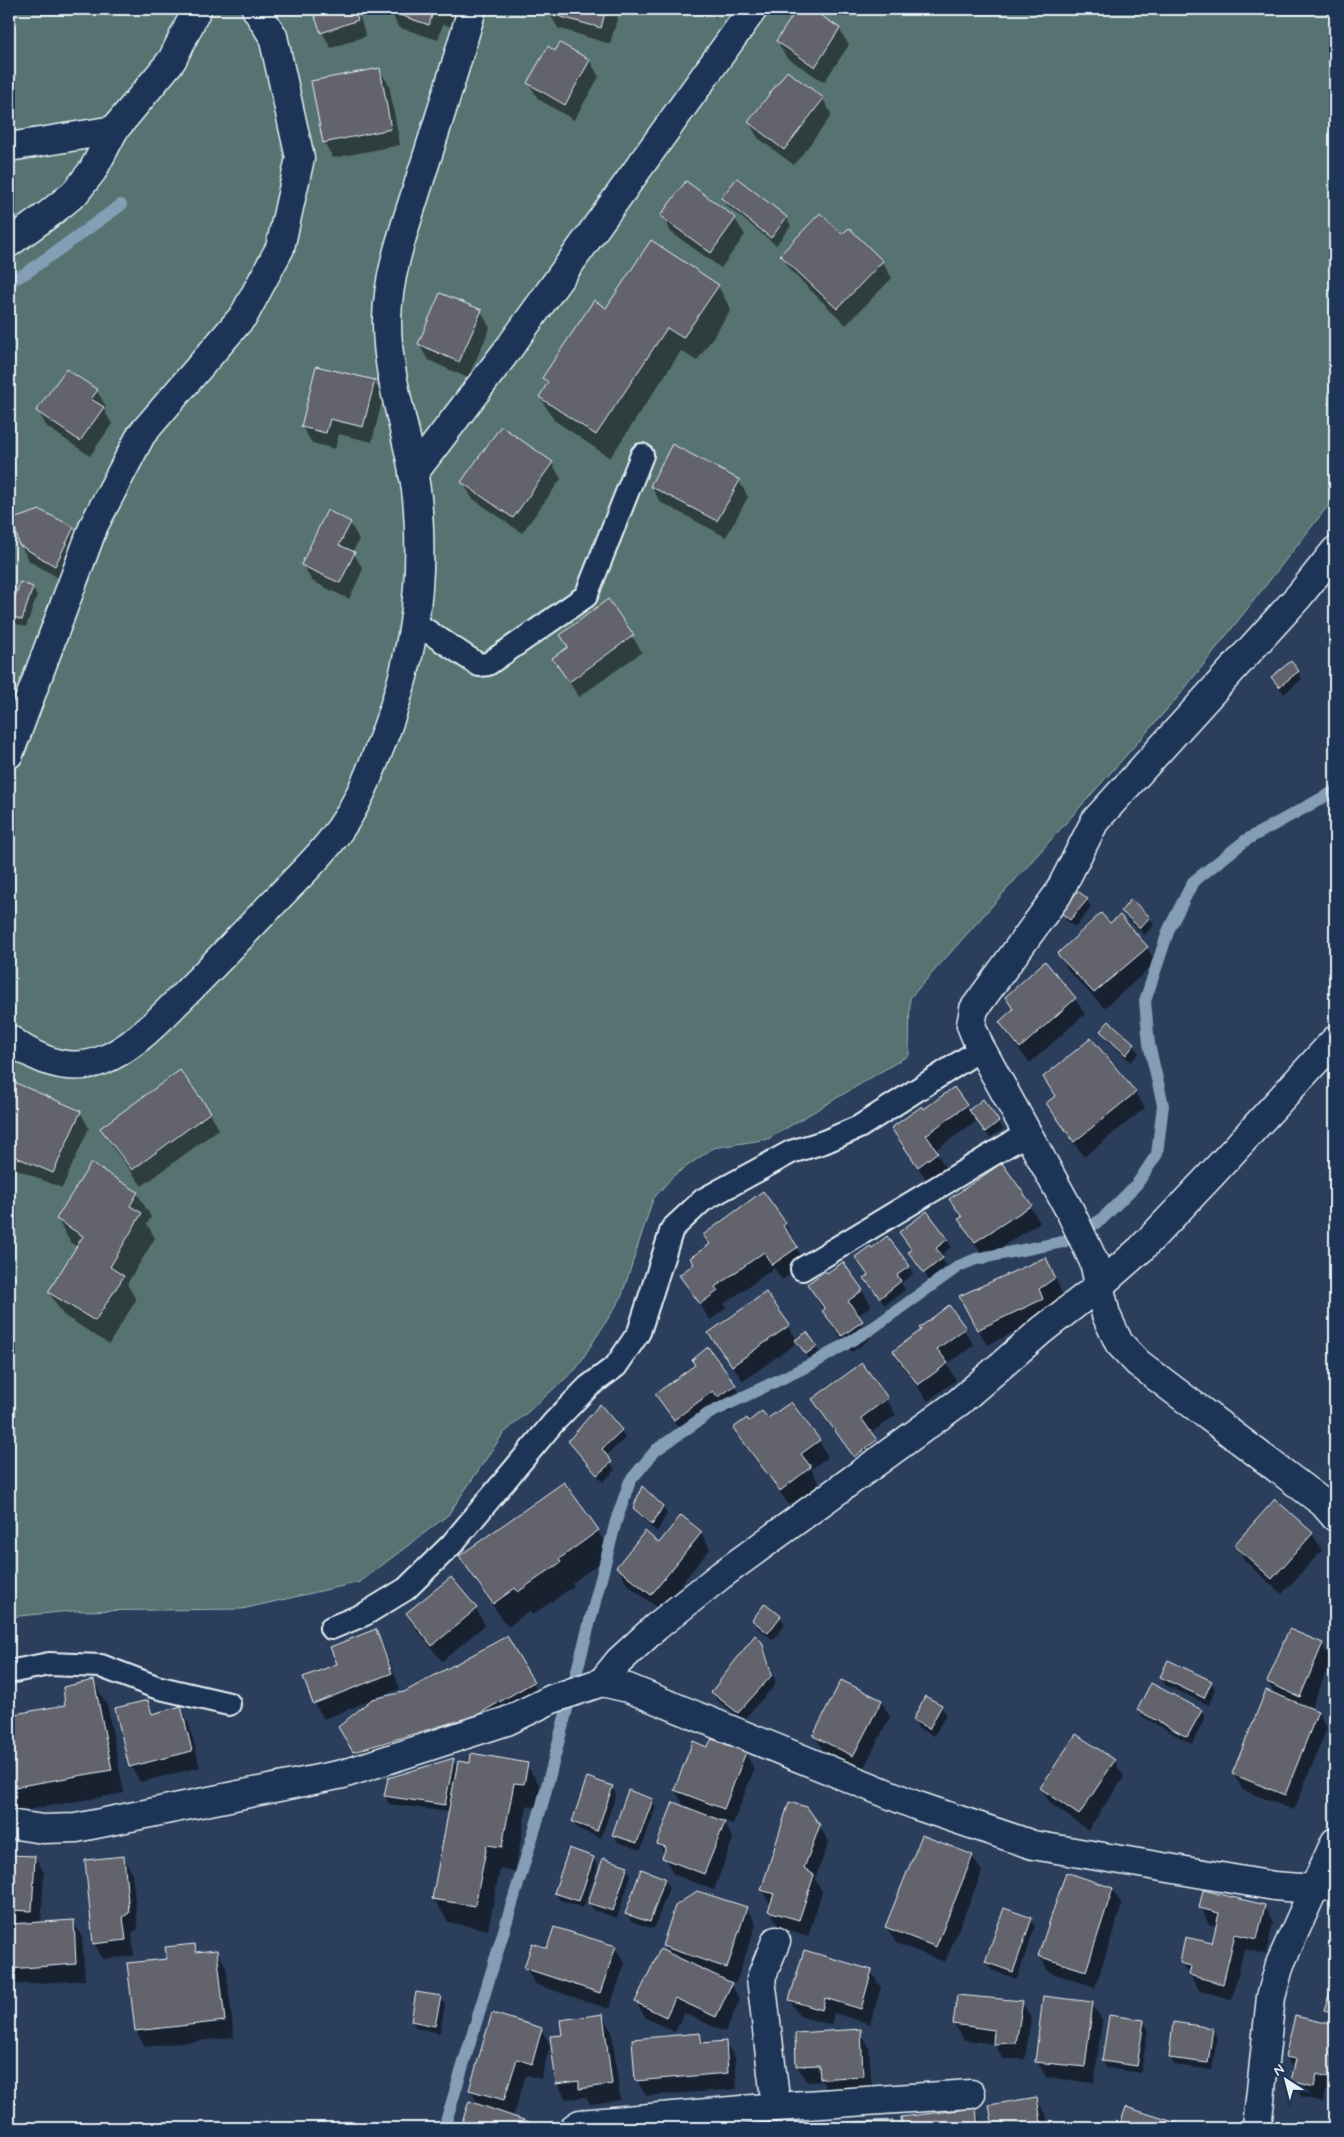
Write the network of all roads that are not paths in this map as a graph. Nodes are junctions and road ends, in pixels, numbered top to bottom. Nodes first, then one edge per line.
1 (197, 9) edge
2 (256, 9) edge
3 (472, 9) edge
4 (753, 9) edge
5 (114, 130) junction
6 (9, 147) edge
7 (9, 243) edge
8 (642, 455) dead end
9 (413, 474) junction
10 (1335, 551) edge
11 (414, 623) junction
12 (9, 754) edge
13 (9, 1039) edge
14 (1335, 1040) edge
15 (981, 1049) junction
16 (1028, 1132) junction
17 (802, 1269) dead end
18 (1100, 1285) junction
19 (1335, 1517) edge
20 (331, 1628) dead end
21 (9, 1672) edge
22 (602, 1682) junction
23 (229, 1704) dead end
24 (9, 1824) edge
25 (1335, 1842) edge
26 (1324, 1887) edge
27 (776, 1941) dead end
28 (971, 2094) dead end
29 (776, 2107) junction
30 (574, 2128) edge
31 (1257, 2128) edge

1 - 5 street
2 - 12 street
3 - 9 street
4 - 9 street
5 - 6 street
5 - 7 street
8 - 11 lane
9 - 11 street
10 - 15 street
11 - 13 street
14 - 18 street
15 - 16 street
15 - 20 lane
16 - 17 lane
16 - 18 street
18 - 19 street
18 - 22 street
21 - 23 lane
22 - 24 street
22 - 26 street
25 - 26 street
26 - 31 street
27 - 29 street
28 - 29 street
29 - 30 street

